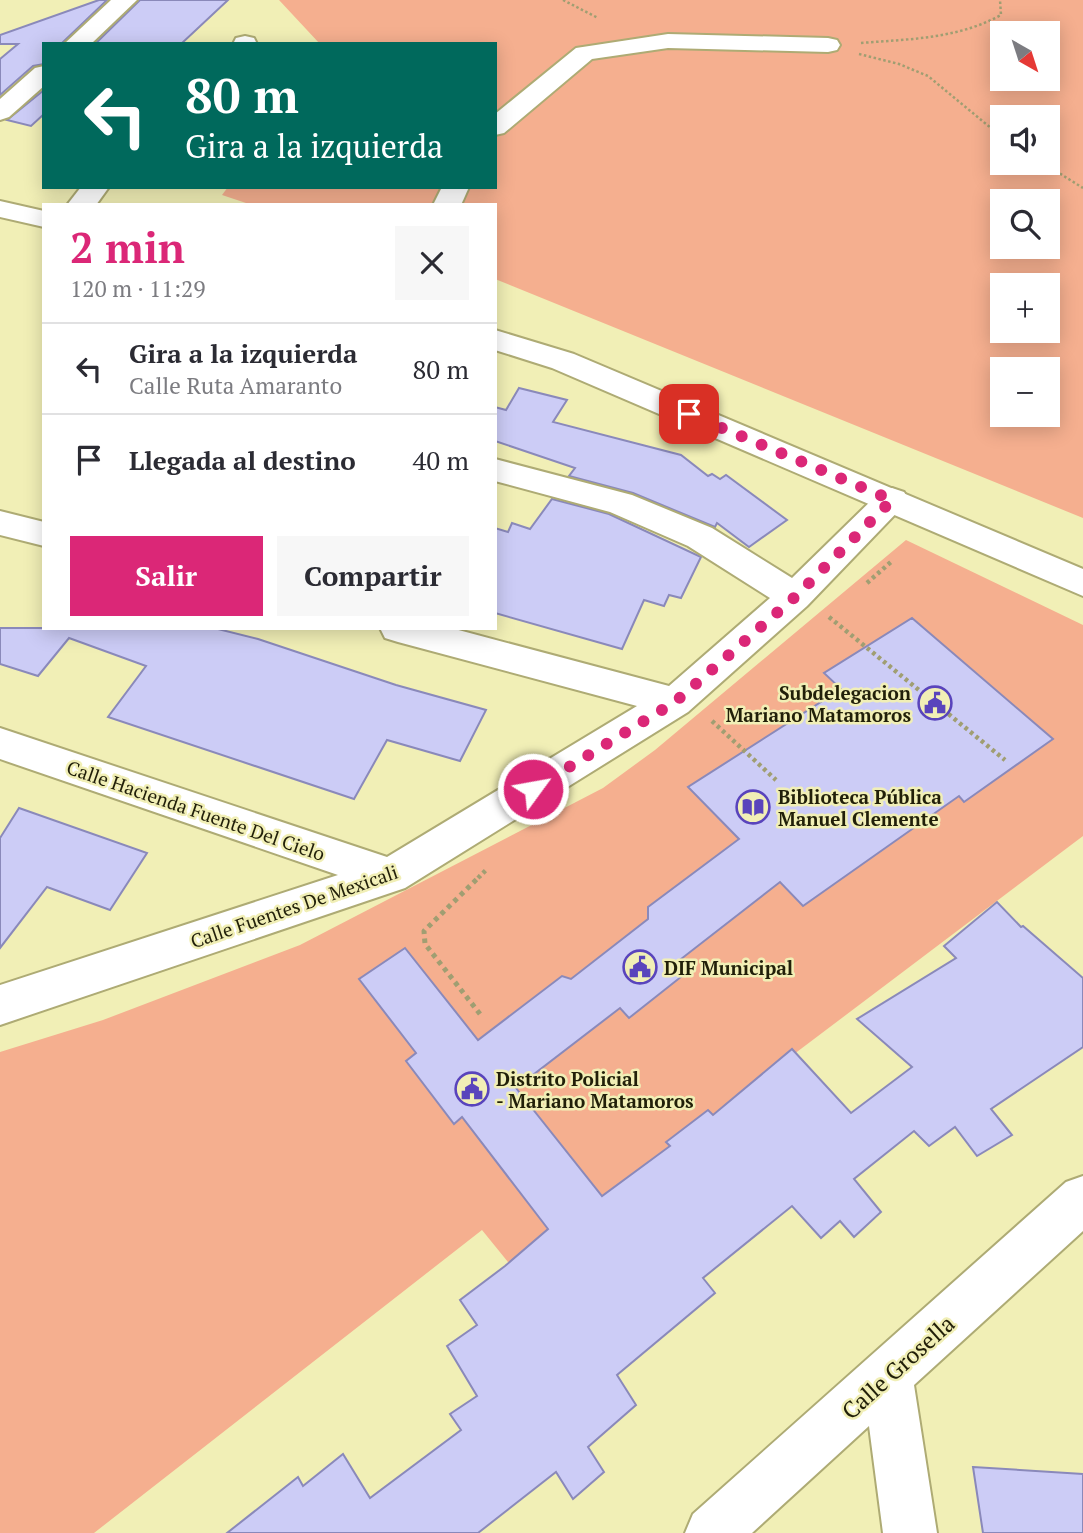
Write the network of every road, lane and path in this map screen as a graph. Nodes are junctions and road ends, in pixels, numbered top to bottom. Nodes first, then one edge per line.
1 (125, 0) edge
2 (1000, 0) edge
3 (78, 42) edge
4 (828, 45) junction
5 (42, 75) edge
6 (0, 112) edge
7 (497, 125) edge
8 (990, 130) edge
9 (1060, 174) edge
10 (1083, 188) edge
11 (94, 189) edge
12 (83, 203) edge
13 (0, 209) edge
14 (42, 219) edge
15 (497, 341) edge
16 (497, 471) edge
17 (892, 500) junction
18 (0, 523) edge
19 (42, 534) edge
20 (1083, 583) edge
21 (795, 597) junction
22 (405, 630) edge
23 (691, 710) junction
24 (0, 743) edge
25 (1005, 760) dead end
26 (776, 780) dead end
27 (391, 876) junction
28 (0, 1005) edge
29 (1083, 1199) edge
30 (888, 1377) junction
31 (712, 1533) edge
32 (910, 1533) edge

1 - 3 street
2 - 4 path
4 - 7 street
4 - 8 path
5 - 6 street
9 - 10 path
11 - 12 street
13 - 14 street
15 - 17 street
16 - 21 street
17 - 20 street
17 - 21 street, Calle Fuentes De Mexicali
18 - 19 street
21 - 23 street, Calle Fuentes De Mexicali
21 - 25 path
22 - 23 street
23 - 26 path
23 - 27 street, Calle Fuentes De Mexicali
24 - 27 street, Calle Hacienda Fuente Del Cielo
27 - 28 street, Calle Fuentes De Mexicali
29 - 30 street, Calle Grosella
30 - 31 street, Calle Grosella
30 - 32 street

